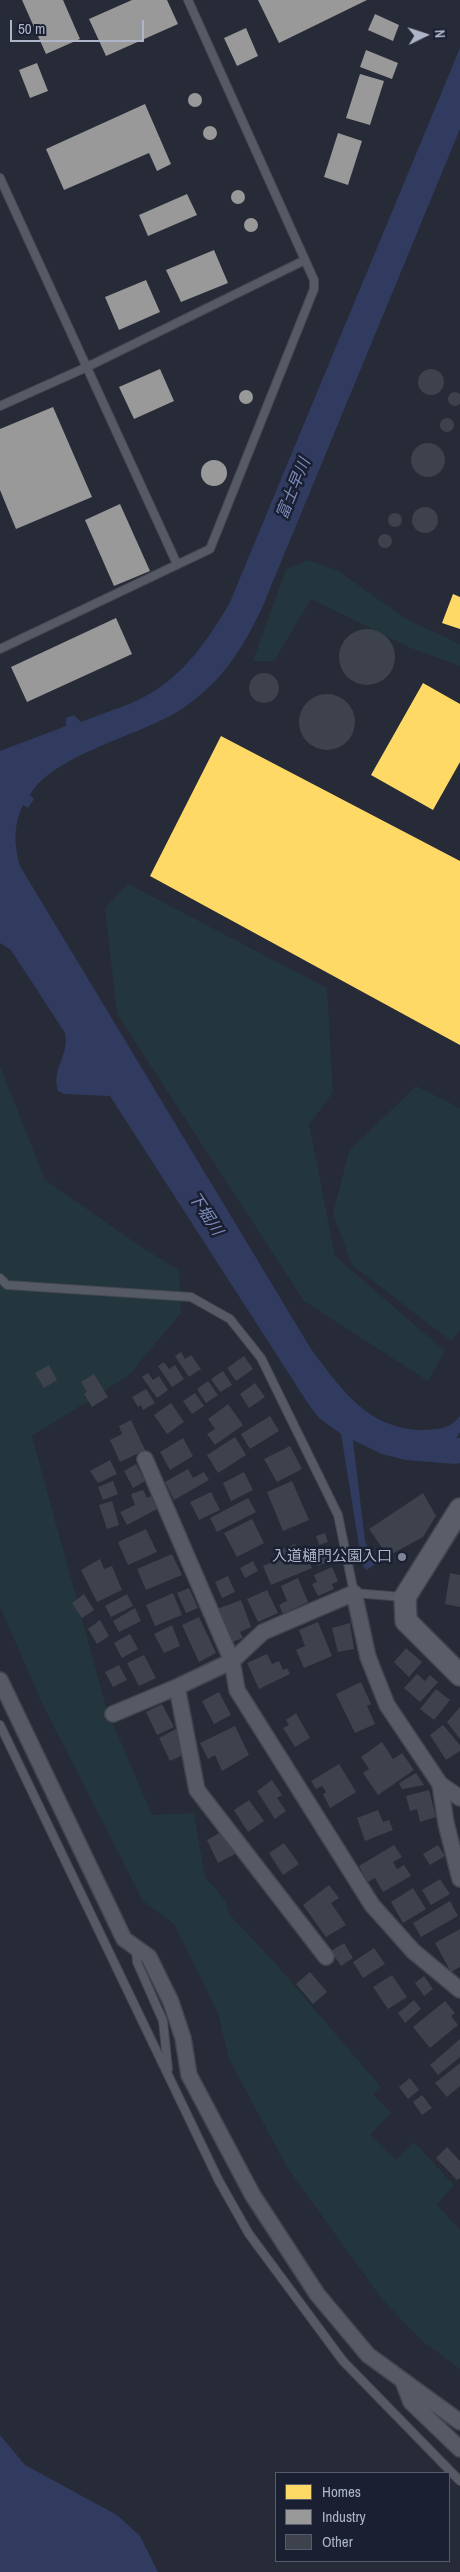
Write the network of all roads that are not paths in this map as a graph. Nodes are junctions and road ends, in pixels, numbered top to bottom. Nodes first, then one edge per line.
1 (188, 0) edge
2 (0, 178) edge
3 (305, 260) junction
4 (87, 367) junction
5 (0, 406) edge
6 (177, 564) junction
7 (0, 649) edge
8 (0, 1278) edge
9 (146, 1459) dead end
10 (460, 1509) edge
11 (354, 1593) junction
12 (405, 1597) junction
13 (232, 1661) junction
14 (459, 1674) edge
15 (0, 1680) edge
16 (178, 1687) junction
17 (113, 1714) dead end
18 (0, 1725) edge
19 (440, 1784) junction
20 (460, 1798) edge
21 (460, 1879) edge
22 (136, 1947) junction
23 (326, 1957) dead end
24 (460, 1990) edge
25 (168, 2075) junction
26 (403, 2381) junction
27 (460, 2422) edge
28 (460, 2449) edge
29 (460, 2481) edge

1 - 3 lane
2 - 4 lane
3 - 4 lane
3 - 6 lane
4 - 5 lane
4 - 6 lane
6 - 7 lane
8 - 11 lane
9 - 13 street
10 - 12 main road
11 - 12 lane
11 - 13 street
11 - 19 street
12 - 14 main road
13 - 16 street
13 - 24 street
15 - 22 street
16 - 17 street
16 - 23 street
18 - 25 lane
19 - 20 street
19 - 21 street
22 - 25 lane
22 - 26 street
25 - 29 lane
26 - 27 street
26 - 28 street

